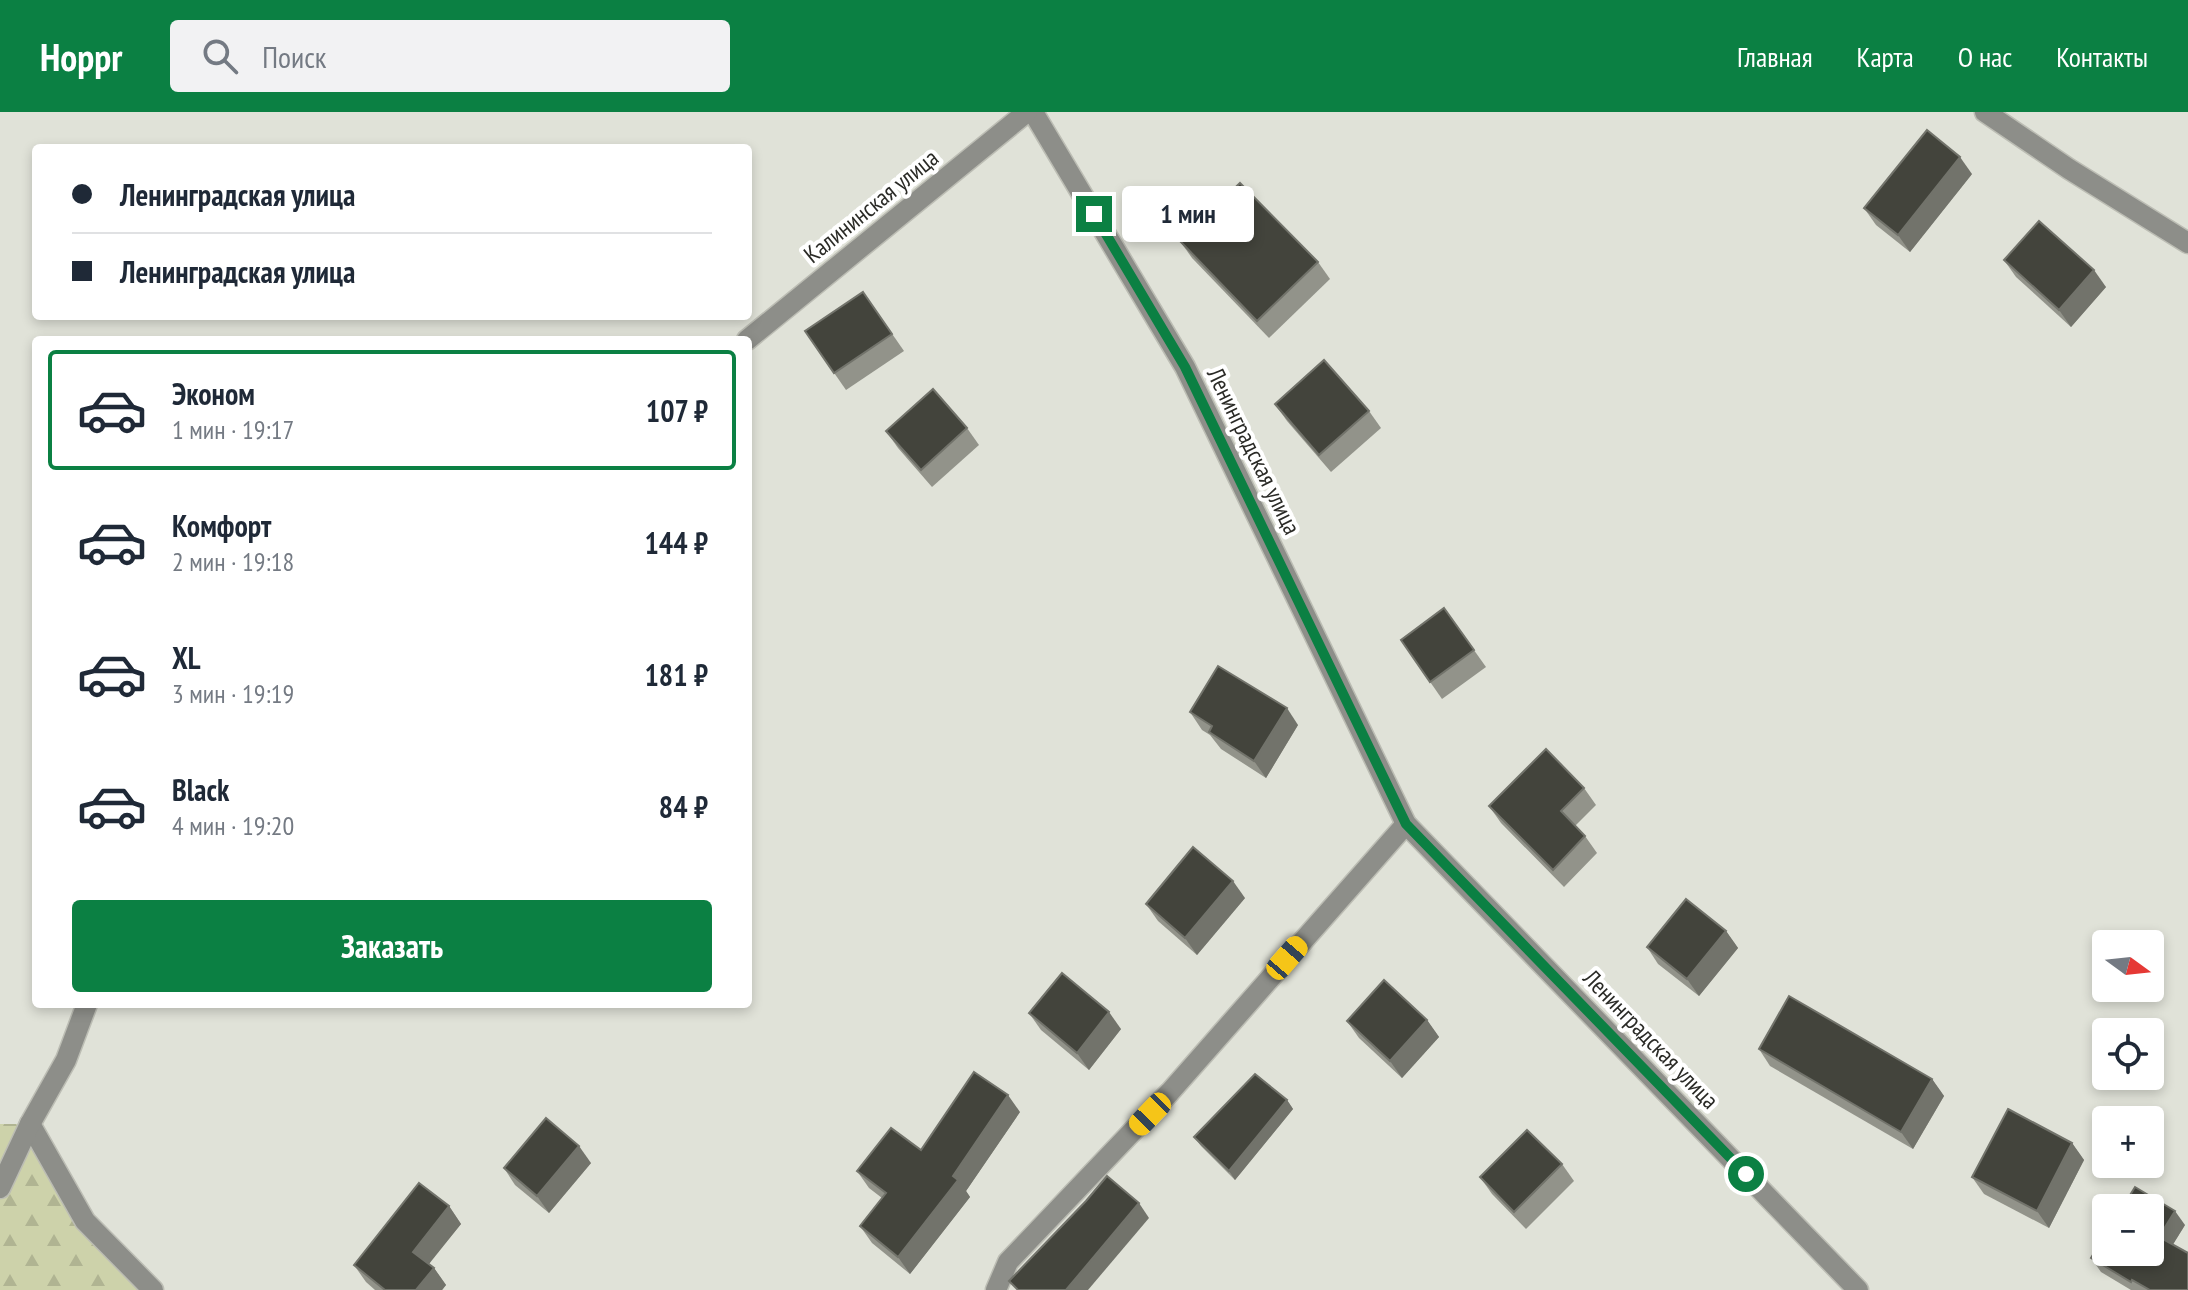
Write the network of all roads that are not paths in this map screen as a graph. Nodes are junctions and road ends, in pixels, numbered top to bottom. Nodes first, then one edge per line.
1 (1030, 112) edge
2 (1985, 112) edge
3 (2188, 243) edge
4 (752, 336) edge
5 (1406, 824) junction
6 (86, 1008) edge
7 (30, 1124) junction
8 (0, 1188) edge
9 (153, 1290) edge
10 (996, 1290) edge
11 (1858, 1290) edge

1 - 4 street, Калининская улица
1 - 5 street, Ленинградская улица
2 - 3 street
5 - 10 street
5 - 11 street, Ленинградская улица
6 - 7 street
7 - 8 street
7 - 9 street

